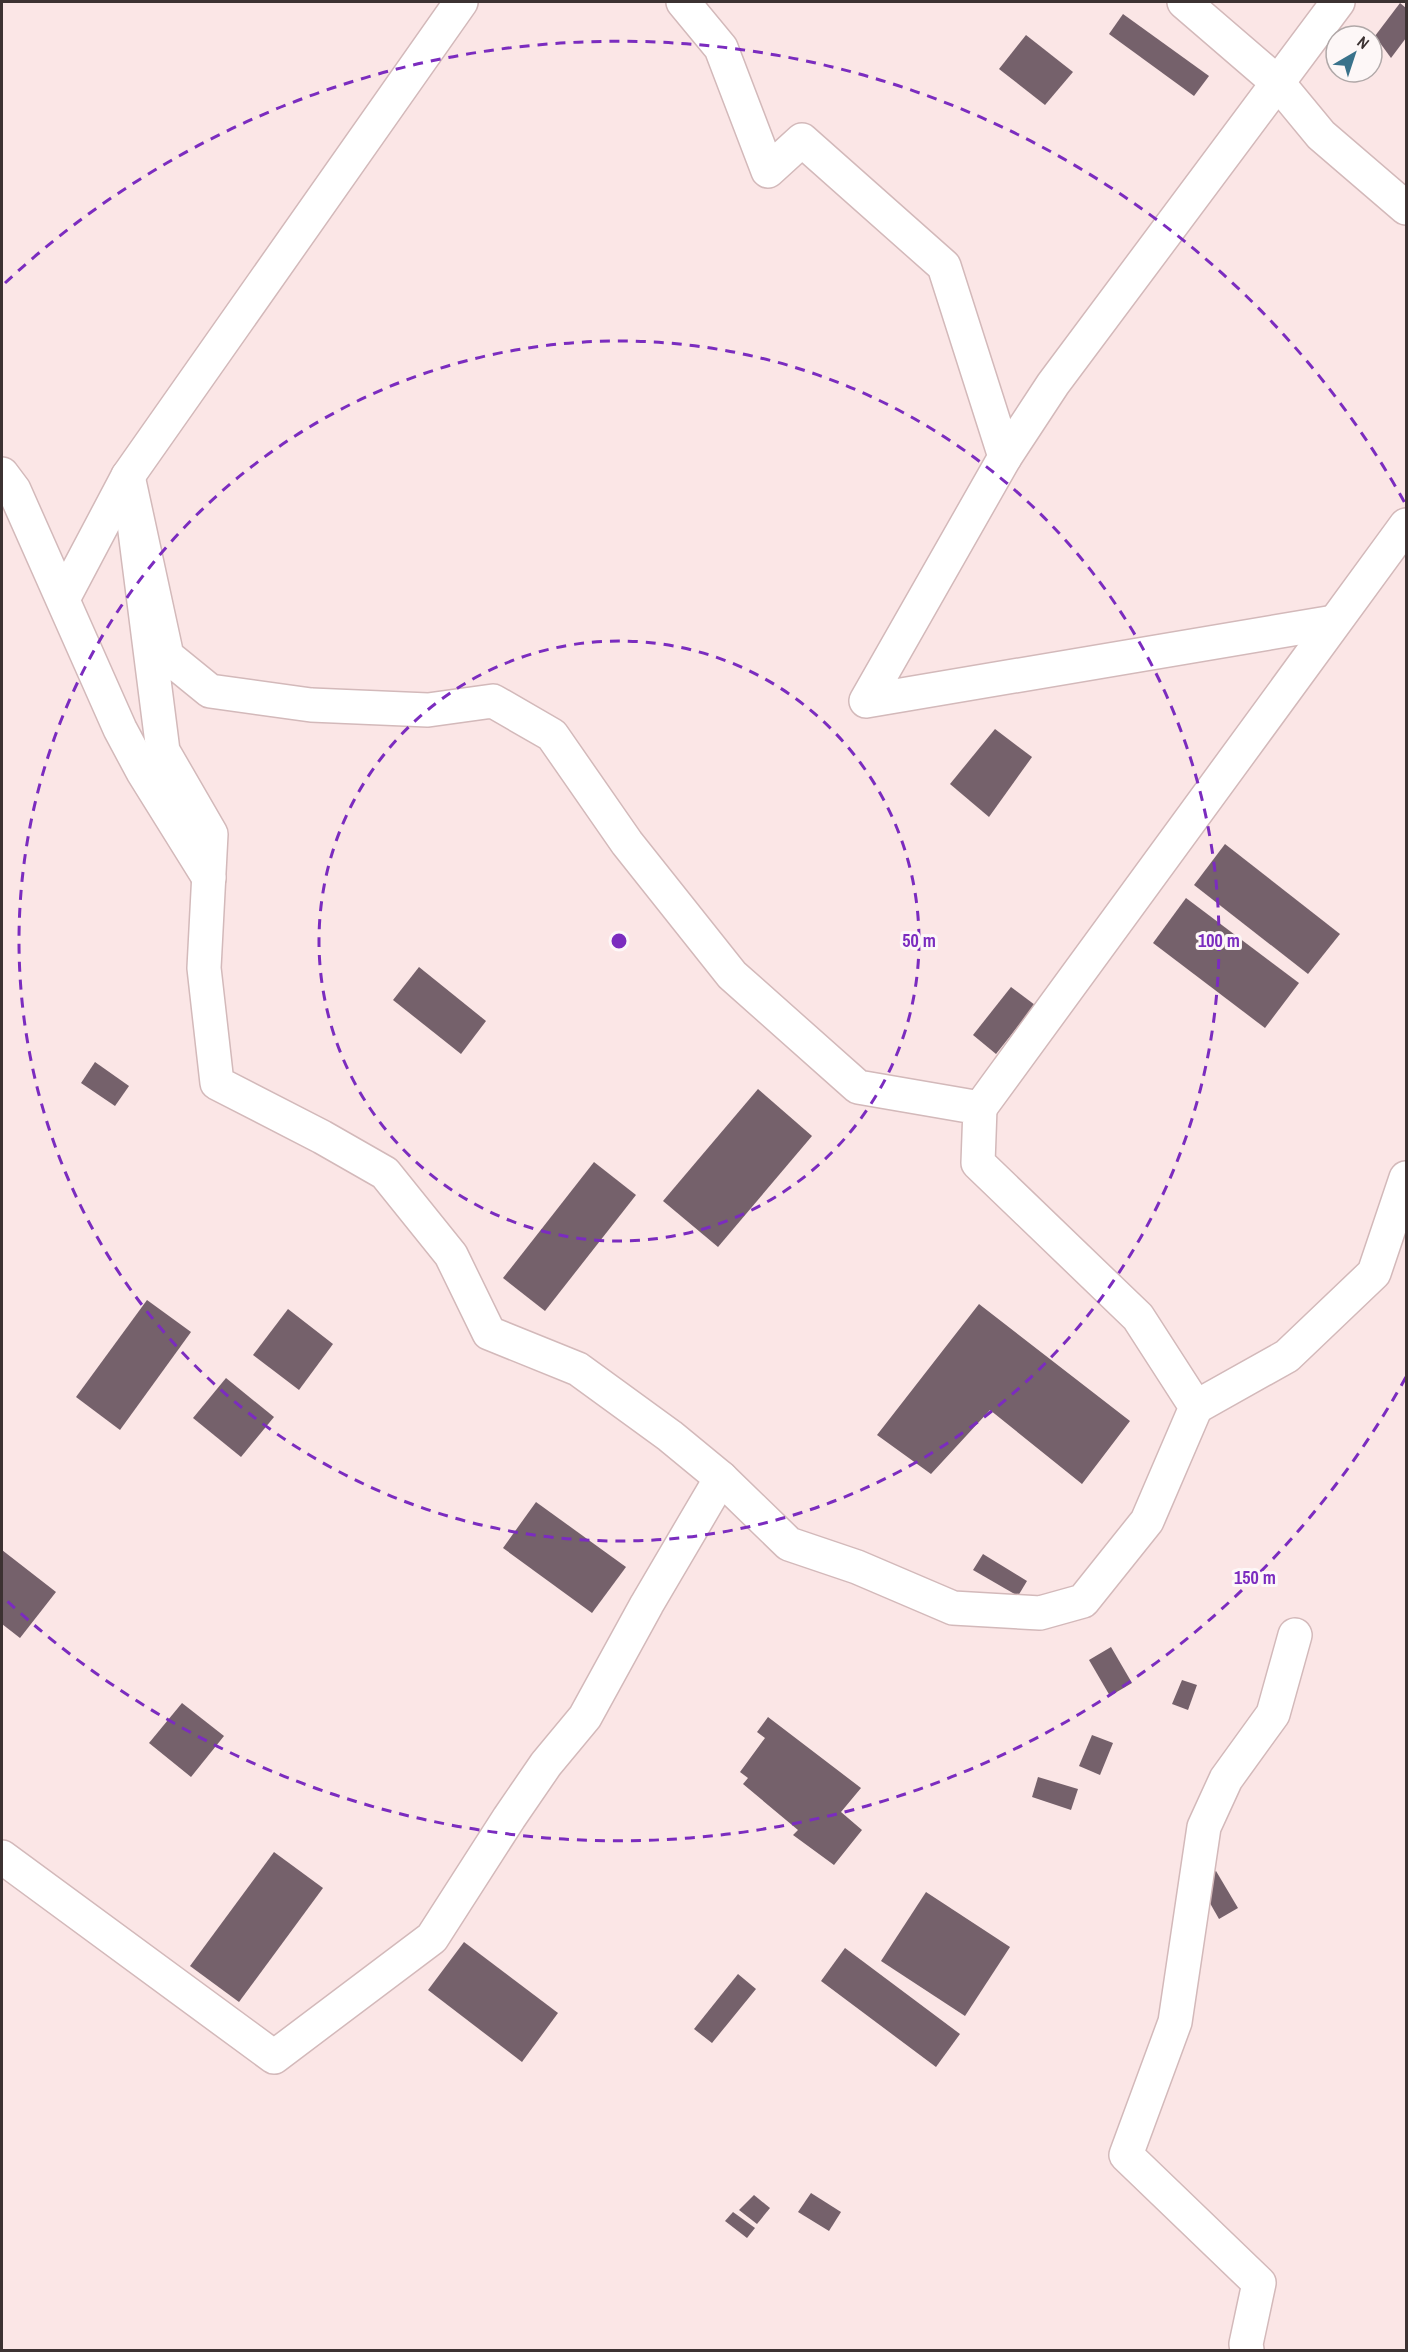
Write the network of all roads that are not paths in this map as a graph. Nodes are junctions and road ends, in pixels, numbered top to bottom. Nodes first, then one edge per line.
1 (461, 2) edge
2 (683, 2) edge
3 (1184, 2) edge
4 (1338, 2) edge
5 (1278, 83) junction
6 (1407, 208) edge
7 (1005, 457) junction
8 (2, 474) edge
9 (128, 476) junction
10 (1407, 525) edge
11 (63, 599) junction
12 (1334, 622) junction
13 (209, 878) junction
14 (980, 1108) junction
15 (1407, 1178) edge
16 (1196, 1407) junction
17 (721, 1478) junction
18 (1295, 1635) dead end
19 (2, 1857) edge
20 (1247, 2350) edge

1 - 9 street
2 - 7 street
3 - 5 street
4 - 5 street
5 - 6 street
5 - 7 street
7 - 12 street
8 - 11 street
9 - 11 street
9 - 13 street
9 - 14 street
10 - 12 street
11 - 13 street
12 - 14 street
13 - 17 street
14 - 16 street
15 - 16 street
16 - 17 street
17 - 19 street
18 - 20 street

